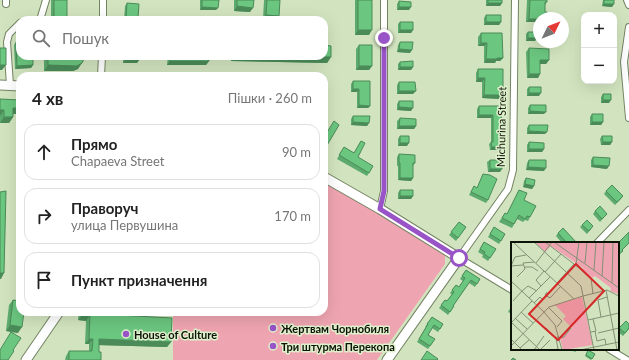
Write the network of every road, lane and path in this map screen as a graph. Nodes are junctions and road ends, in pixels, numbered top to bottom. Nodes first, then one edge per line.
1 (46, 0) edge
2 (103, 0) edge
3 (384, 0) edge
4 (515, 0) edge
5 (627, 0) edge
6 (629, 5) edge
7 (41, 16) edge
8 (103, 16) edge
9 (16, 27) edge
10 (629, 27) edge
11 (102, 60) edge
12 (101, 72) edge
13 (0, 85) edge
14 (10, 85) junction
15 (16, 86) edge
16 (629, 118) edge
17 (328, 179) edge
18 (380, 209) junction
19 (629, 210) edge
20 (598, 242) edge
21 (459, 258) junction
22 (511, 289) edge
23 (56, 316) edge
24 (611, 350) edge
25 (26, 360) edge
26 (387, 360) edge
27 (627, 360) edge

1 - 7 street
2 - 8 street
3 - 18 street
4 - 21 street, Michurina Street
5 - 6 street
9 - 14 street
10 - 16 street
11 - 12 street
13 - 14 main road
14 - 15 main road
17 - 18 main road
18 - 21 main road
19 - 20 street
21 - 22 street
21 - 26 main road, Michurina Street
23 - 25 main road
24 - 27 street

